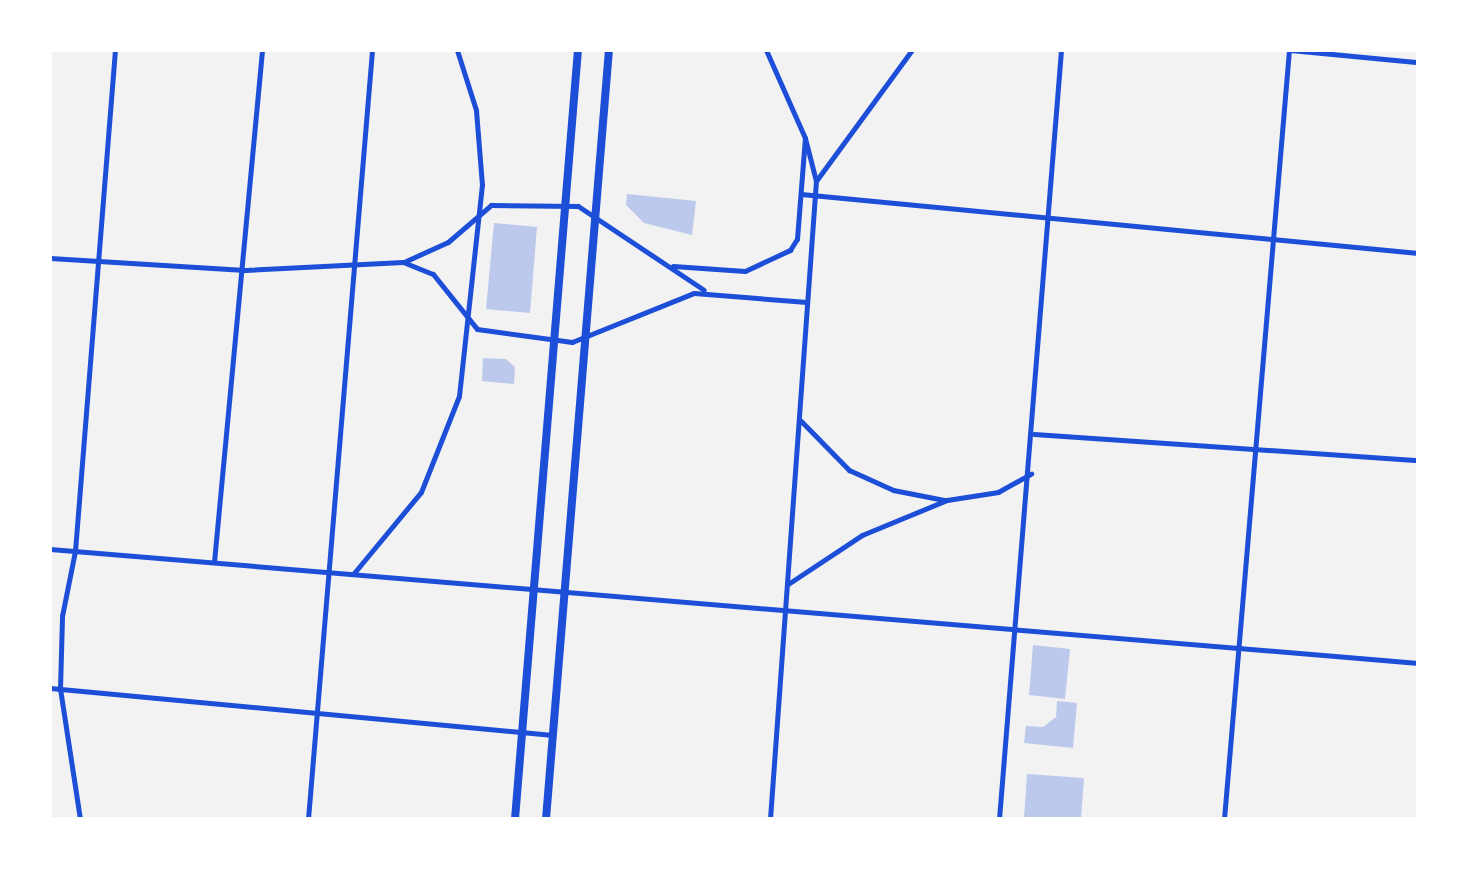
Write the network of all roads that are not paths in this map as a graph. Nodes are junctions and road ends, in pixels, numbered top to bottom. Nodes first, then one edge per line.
1 (115, 50) edge
2 (262, 50) edge
3 (372, 50) edge
4 (456, 50) edge
5 (578, 50) edge
6 (609, 50) edge
7 (766, 50) edge
8 (912, 50) edge
9 (1061, 50) edge
10 (1288, 50) edge
11 (1418, 62) edge
12 (806, 138) junction
13 (816, 180) junction
14 (801, 194) junction
15 (816, 195) junction
16 (565, 208) junction
17 (596, 212) junction
18 (480, 213) junction
19 (1049, 214) junction
20 (1272, 235) junction
21 (1418, 253) edge
22 (50, 258) edge
23 (353, 261) junction
24 (403, 262) junction
25 (667, 265) junction
26 (101, 266) junction
27 (245, 270) junction
28 (706, 291) junction
29 (807, 302) junction
30 (468, 323) junction
31 (554, 336) junction
32 (585, 339) junction
33 (799, 419) junction
34 (1034, 434) junction
35 (1260, 450) junction
36 (1418, 460) edge
37 (1031, 474) junction
38 (946, 500) junction
39 (50, 549) edge
40 (75, 551) junction
41 (214, 562) junction
42 (326, 571) junction
43 (354, 574) junction
44 (788, 584) junction
45 (534, 588) junction
46 (564, 590) junction
47 (785, 611) junction
48 (1015, 626) junction
49 (1241, 648) junction
50 (1418, 663) edge
51 (50, 688) edge
52 (60, 689) junction
53 (313, 713) junction
54 (522, 732) junction
55 (553, 735) junction
56 (80, 819) edge
57 (308, 819) edge
58 (515, 819) edge
59 (546, 819) edge
60 (770, 819) edge
61 (999, 819) edge
62 (1224, 819) edge

1 - 26 street
2 - 27 street
3 - 23 street
4 - 18 street
5 - 16 main road
6 - 17 main road
7 - 12 street
8 - 13 street
9 - 19 street
10 - 11 street
10 - 20 street
12 - 13 street
12 - 14 street
13 - 15 street
14 - 15 street
14 - 25 street
15 - 19 street
15 - 29 street
16 - 17 street
16 - 18 street
16 - 31 main road
17 - 25 street
17 - 32 main road
18 - 24 street
18 - 30 street
19 - 20 street
19 - 34 street
20 - 21 street
20 - 35 street
22 - 26 street
23 - 24 street
23 - 27 street
23 - 42 street
24 - 30 street
25 - 28 street
26 - 27 street
26 - 40 street
27 - 41 street
28 - 29 street
28 - 32 street
29 - 33 street
30 - 31 street
30 - 43 street
31 - 32 street
31 - 45 main road
32 - 46 main road
33 - 38 street
33 - 44 street
34 - 35 street
34 - 37 street
35 - 36 street
35 - 49 street
37 - 38 street
37 - 48 street
38 - 44 street
39 - 40 street
40 - 41 street
40 - 52 street
41 - 42 street
42 - 43 street
42 - 53 street
43 - 45 street
44 - 47 street
45 - 46 street
45 - 54 main road
46 - 47 street
46 - 55 main road
47 - 48 street
47 - 60 street
48 - 49 street
48 - 61 street
49 - 50 street
49 - 62 street
51 - 52 street
52 - 53 street
52 - 56 street
53 - 54 street
53 - 57 street
54 - 55 street
54 - 58 main road
55 - 59 main road

